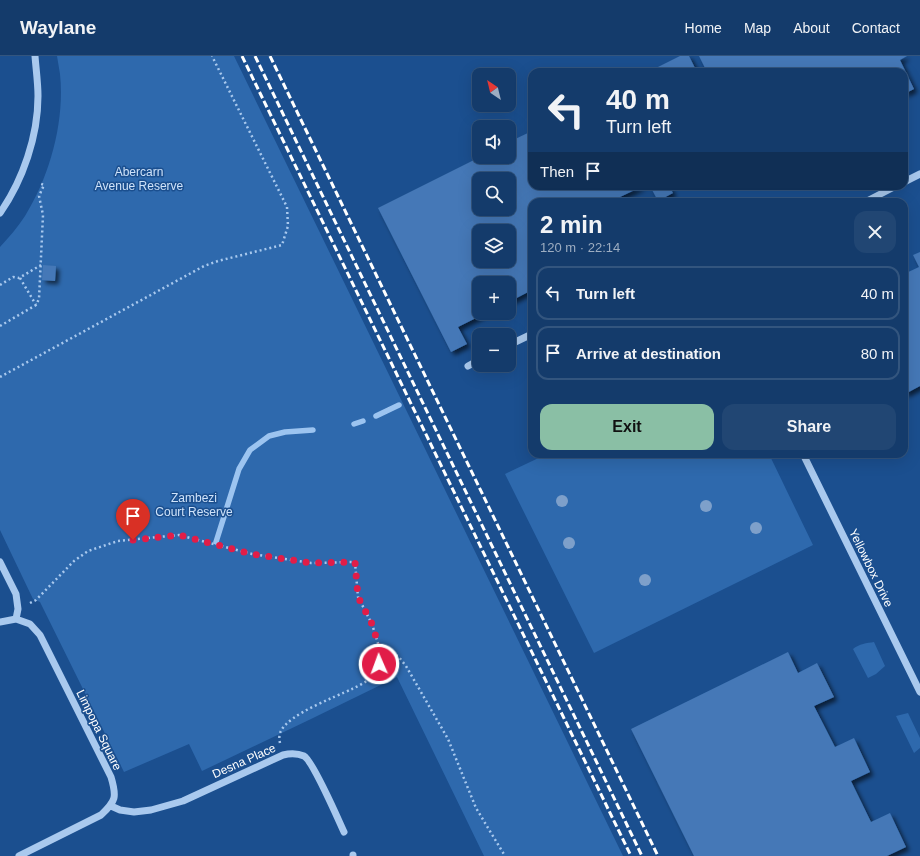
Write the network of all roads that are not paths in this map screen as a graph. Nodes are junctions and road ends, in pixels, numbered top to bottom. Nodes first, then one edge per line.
1 (34, 56) edge
2 (920, 174) edge
3 (908, 180) edge
4 (888, 190) edge
5 (873, 198) edge
6 (0, 213) edge
7 (528, 336) edge
8 (516, 342) edge
9 (472, 364) edge
10 (468, 366) dead end
11 (805, 458) edge
12 (0, 562) edge
13 (16, 619) junction
14 (0, 622) edge
15 (920, 692) edge
16 (110, 806) junction
17 (344, 832) dead end
18 (20, 856) edge

1 - 6 street
2 - 3 street
4 - 5 street
7 - 8 street
9 - 10 street
11 - 15 street, Yellowbox Drive
12 - 13 street
13 - 14 street
13 - 16 street, Limpopa Square
16 - 17 street, Desna Place
16 - 18 street

